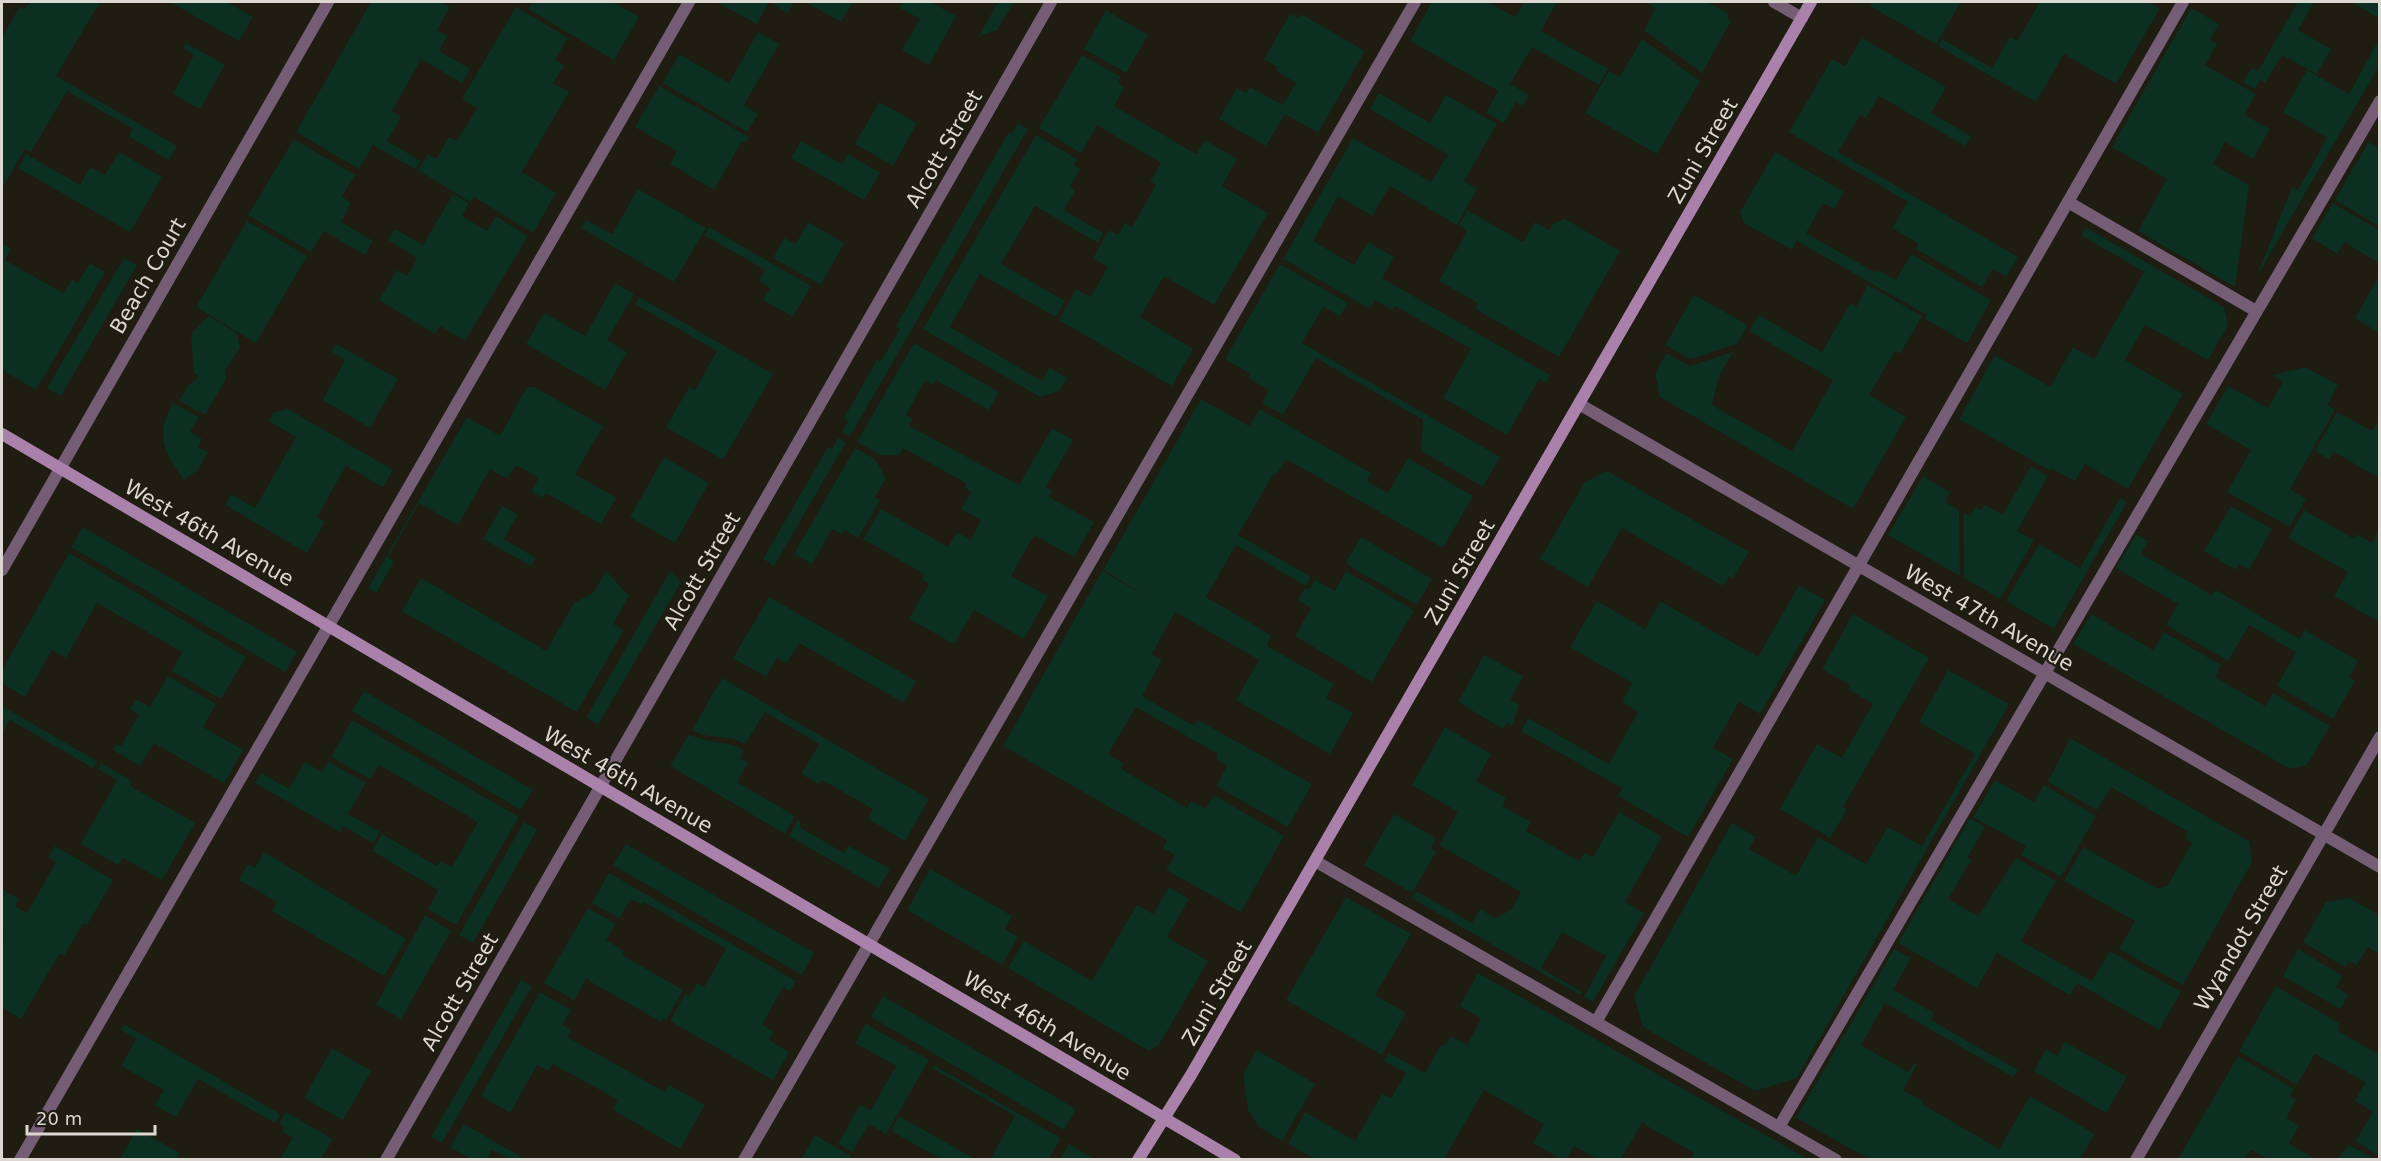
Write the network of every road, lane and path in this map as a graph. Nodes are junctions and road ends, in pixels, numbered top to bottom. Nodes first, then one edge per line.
1 (328, 2) edge
2 (689, 2) edge
3 (1052, 2) edge
4 (1415, 2) edge
5 (1774, 2) edge
6 (1811, 2) edge
7 (2183, 2) edge
8 (1802, 18) junction
9 (2379, 101) edge
10 (2067, 202) junction
11 (2256, 311) junction
12 (1579, 404) junction
13 (2, 434) edge
14 (60, 468) junction
15 (1858, 565) junction
16 (2, 570) edge
17 (328, 626) junction
18 (2045, 673) junction
19 (2379, 737) edge
20 (601, 786) junction
21 (2323, 834) junction
22 (1315, 861) junction
23 (2379, 867) edge
24 (870, 944) junction
25 (1596, 1022) junction
26 (1164, 1118) junction
27 (1779, 1127) junction
28 (20, 1160) edge
29 (386, 1160) edge
30 (744, 1160) edge
31 (1138, 1160) edge
32 (1235, 1160) edge
33 (1836, 1160) edge
34 (2136, 1160) edge

1 - 14 street, Beach Court
2 - 17 street
3 - 20 street, Alcott Street
4 - 24 street
5 - 8 street
6 - 8 street, Zuni Street
7 - 10 street
8 - 12 street, Zuni Street
9 - 11 street
10 - 11 street
10 - 15 street
11 - 18 street
12 - 15 street, West 47th Avenue
12 - 22 street, Zuni Street
13 - 14 street, West 46th Avenue
14 - 16 street, Beach Court
14 - 17 street, West 46th Avenue
15 - 18 street, West 47th Avenue
15 - 25 street
17 - 20 street, West 46th Avenue
17 - 28 street
18 - 21 street, West 47th Avenue
18 - 27 street
19 - 21 street, Wyandot Street
20 - 24 street, West 46th Avenue
20 - 29 street, Alcott Street
21 - 23 street, West 47th Avenue
21 - 34 street, Wyandot Street
22 - 25 street
22 - 26 street, Zuni Street
24 - 26 street, West 46th Avenue
24 - 30 street
25 - 27 street
26 - 31 street, Zuni Street
26 - 32 street, West 46th Avenue
27 - 33 street

